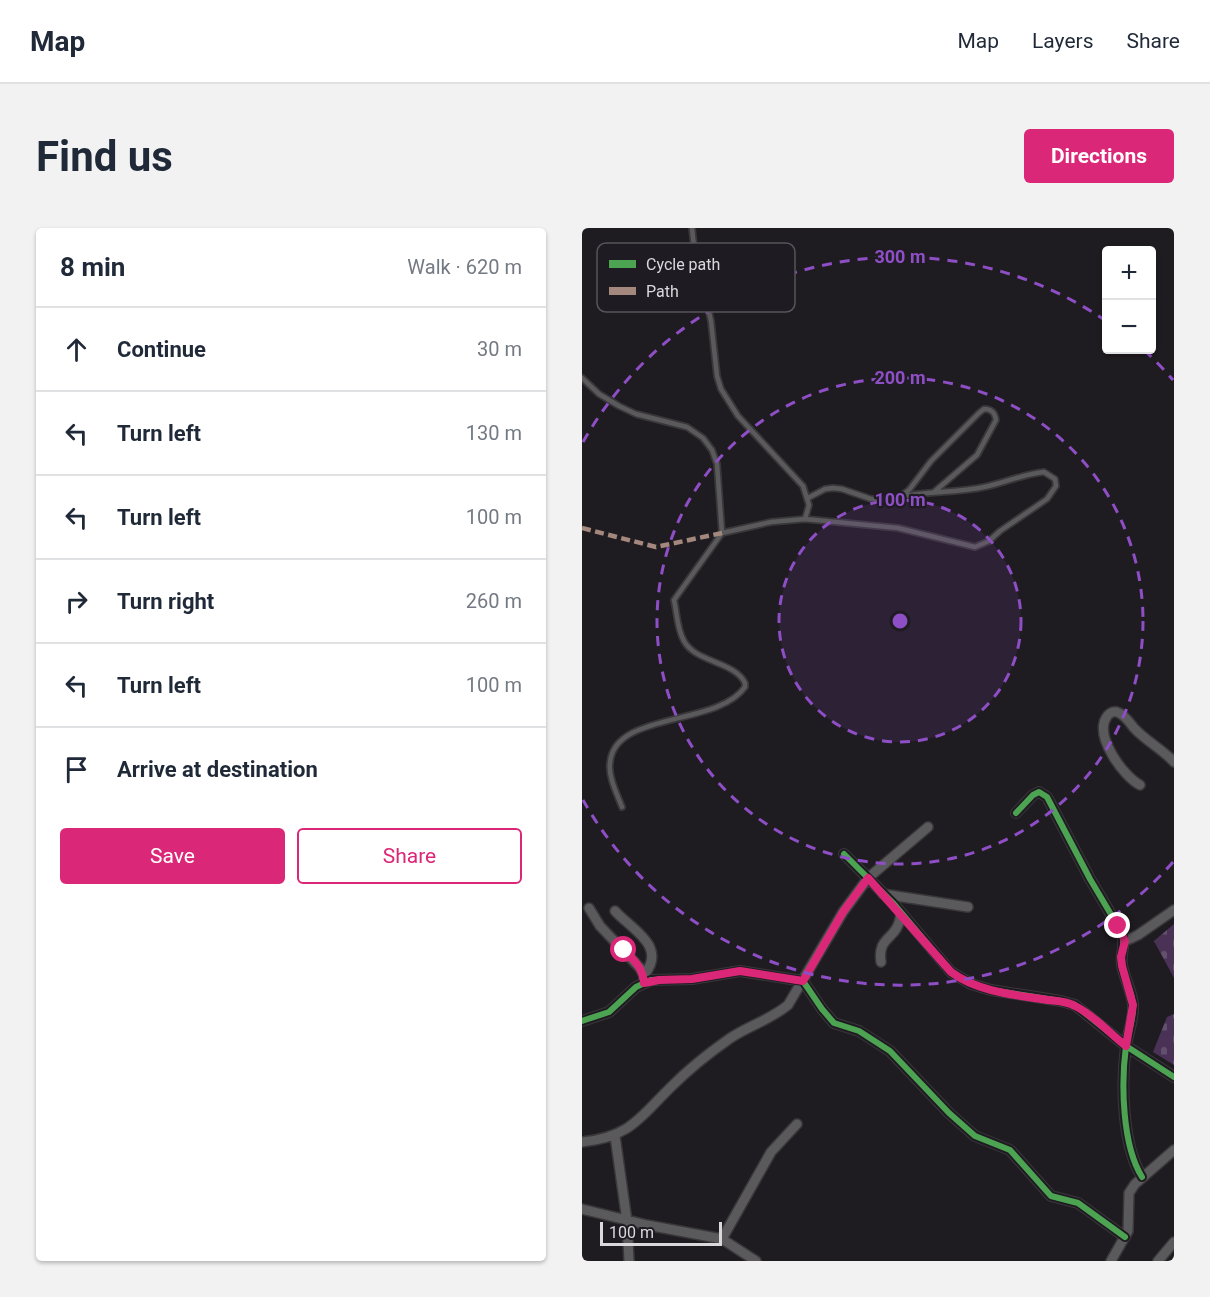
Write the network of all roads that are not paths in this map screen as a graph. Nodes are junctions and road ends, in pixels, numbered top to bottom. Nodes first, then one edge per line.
1 (692, 228) edge
2 (694, 243) edge
3 (709, 312) edge
4 (582, 378) edge
5 (934, 492) junction
6 (899, 497) junction
7 (808, 498) junction
8 (805, 519) junction
9 (722, 532) junction
10 (1174, 762) edge
11 (1140, 785) dead end
12 (622, 807) dead end
13 (1016, 813) dead end
14 (928, 827) dead end
15 (844, 854) dead end
16 (868, 878) junction
17 (883, 894) junction
18 (968, 907) dead end
19 (589, 908) dead end
20 (1174, 910) edge
21 (615, 911) dead end
22 (901, 913) junction
23 (1125, 941) junction
24 (880, 962) dead end
25 (644, 979) junction
26 (803, 981) junction
27 (582, 1021) edge
28 (1126, 1046) junction
29 (1174, 1077) edge
30 (797, 1124) dead end
31 (615, 1136) junction
32 (582, 1142) edge
33 (1174, 1150) edge
34 (1142, 1177) junction
35 (582, 1209) edge
36 (627, 1221) junction
37 (1125, 1237) junction
38 (722, 1239) junction
39 (1174, 1242) edge
40 (629, 1261) edge
41 (756, 1261) edge
42 (1111, 1261) edge
43 (1158, 1261) edge

1 - 2 lane
3 - 7 lane
4 - 9 lane
5 - 6 lane
5 - 6 lane
5 - 8 lane
6 - 7 lane
7 - 8 lane
8 - 9 lane
9 - 12 lane
10 - 11 street
13 - 23 street
14 - 16 street
15 - 16 street
16 - 17 street
16 - 26 street
17 - 18 street
17 - 22 street
19 - 25 street
20 - 23 street
21 - 25 street
22 - 24 street
22 - 28 street
23 - 28 street
25 - 26 street
25 - 27 street
26 - 31 street
26 - 37 street
28 - 29 street
28 - 34 street
30 - 38 street
31 - 32 street
31 - 36 street
33 - 34 street
34 - 37 street
35 - 36 street
36 - 38 street
36 - 40 street
37 - 42 street
38 - 41 street
39 - 43 street

